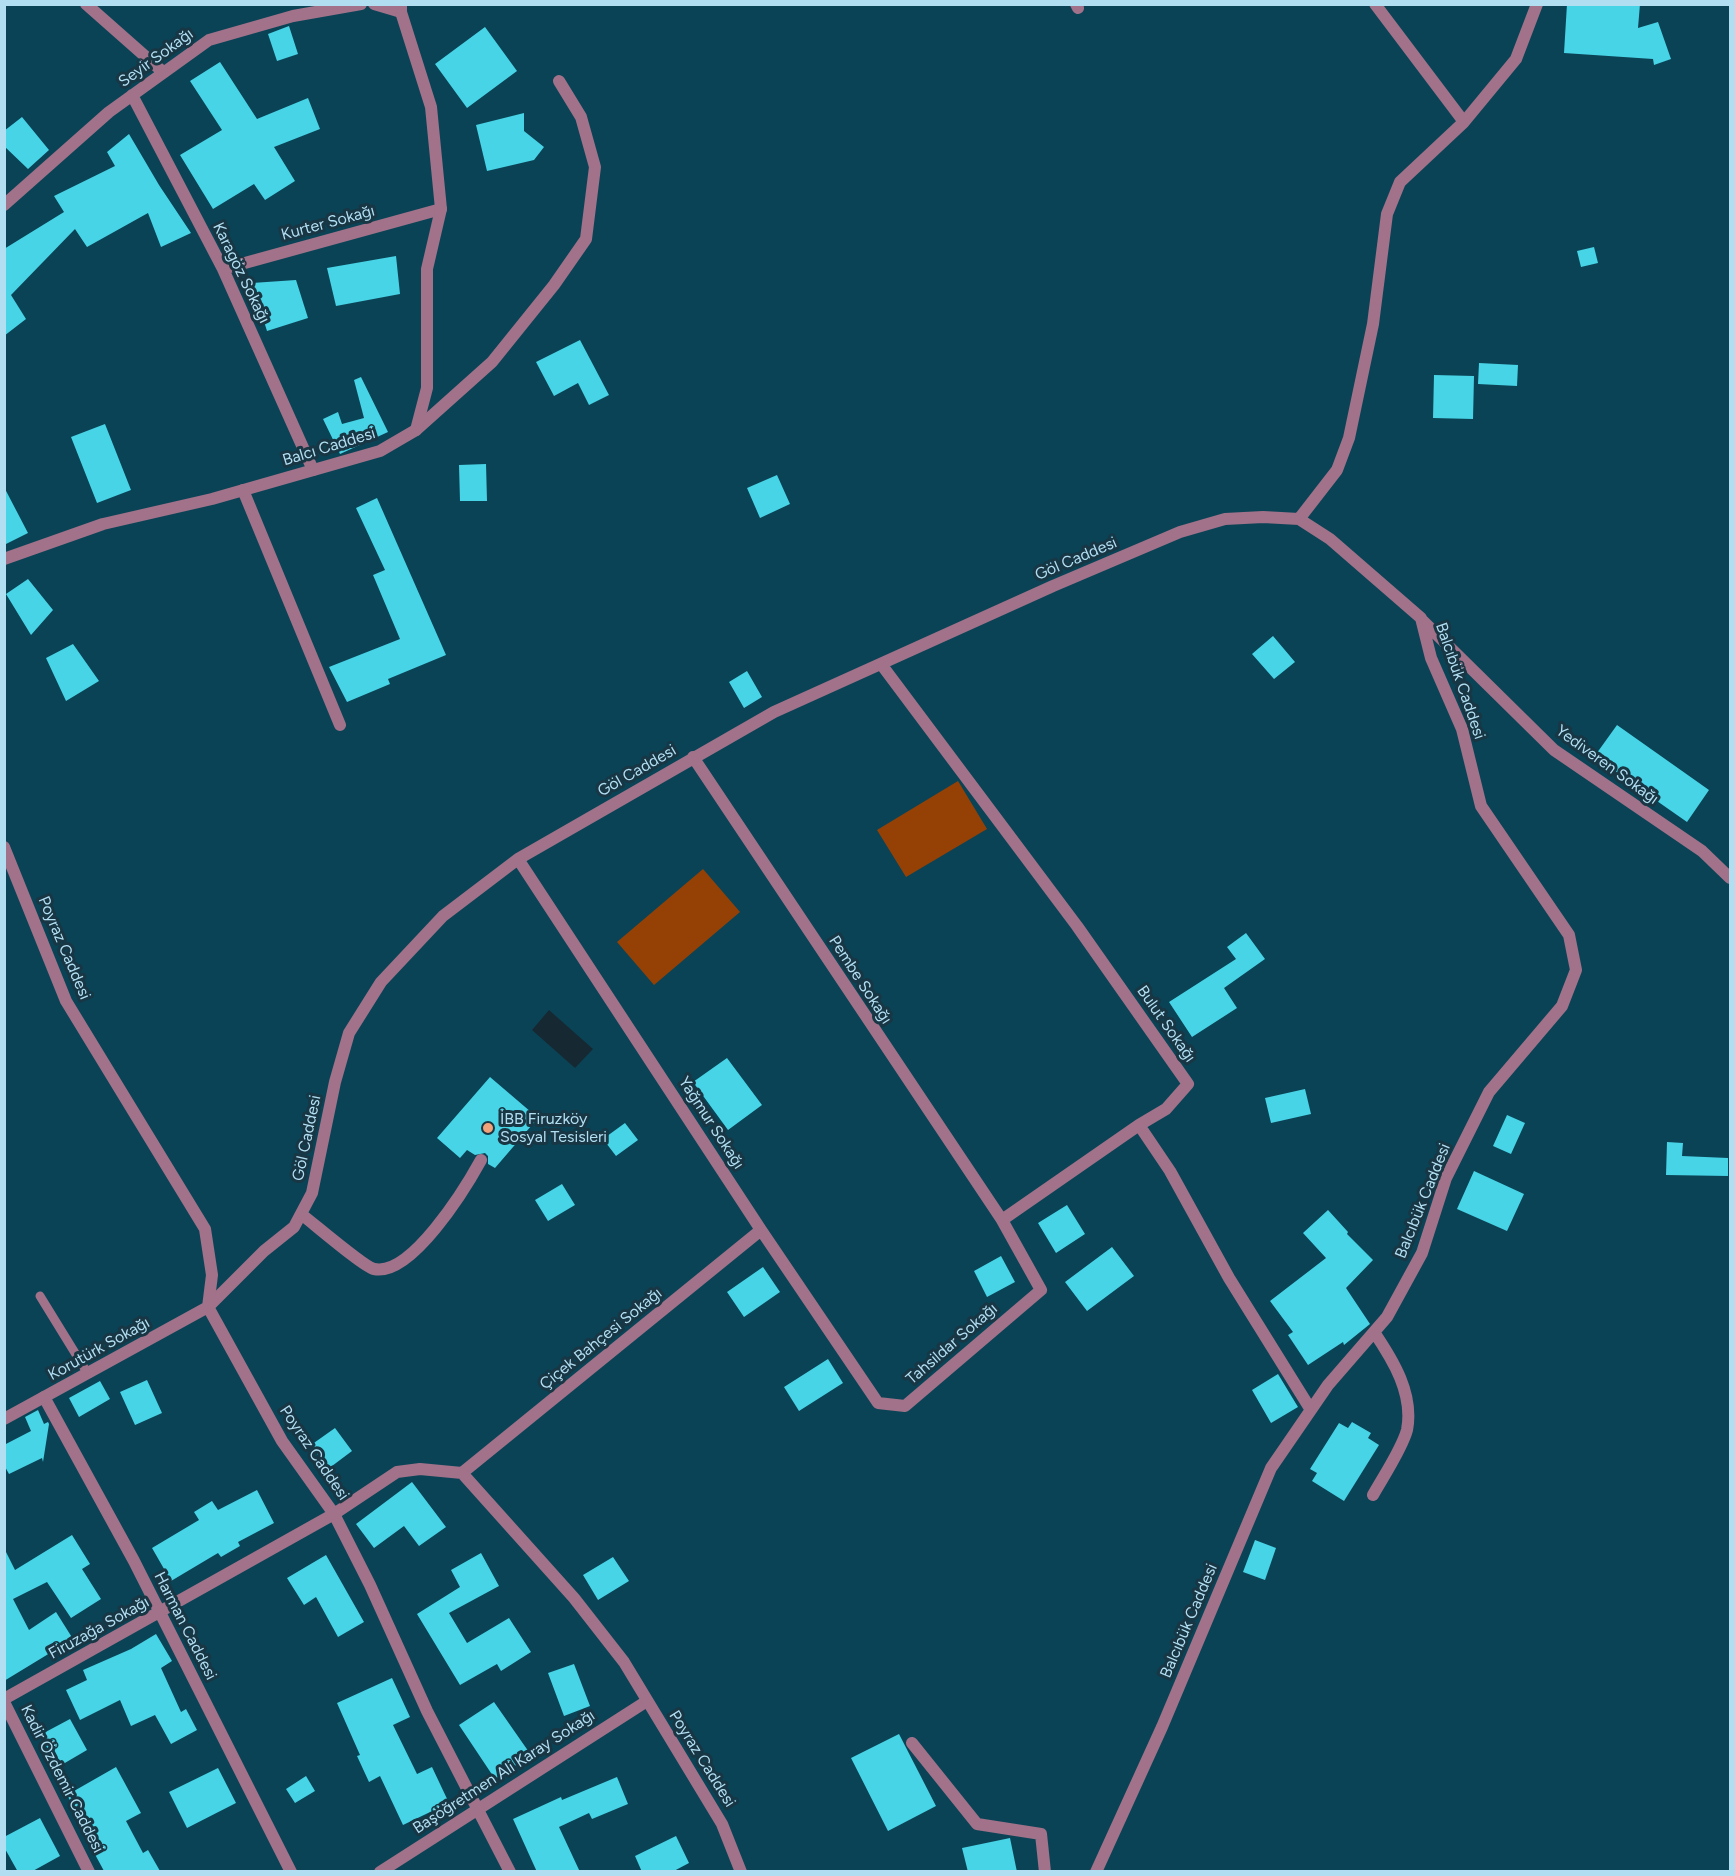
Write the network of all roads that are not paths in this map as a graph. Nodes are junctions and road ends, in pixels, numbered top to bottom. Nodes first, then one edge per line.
1 (86, 4) edge
2 (361, 4) edge
3 (374, 4) edge
4 (1375, 4) edge
5 (1537, 4) edge
6 (401, 8) edge
7 (163, 72) junction
8 (559, 81) dead end
9 (132, 95) junction
10 (1464, 122) junction
11 (4, 205) edge
12 (441, 209) junction
13 (223, 269) junction
14 (416, 430) junction
15 (313, 470) junction
16 (243, 490) junction
17 (1299, 519) junction
18 (4, 559) edge
19 (1421, 618) junction
20 (881, 664) junction
21 (340, 725) dead end
22 (693, 757) junction
23 (4, 847) edge
24 (518, 859) junction
25 (1731, 878) edge
26 (1139, 1125) junction
27 (481, 1160) dead end
28 (301, 1214) junction
29 (1002, 1220) junction
30 (761, 1230) junction
31 (1041, 1290) joint
32 (40, 1296) dead end
33 (208, 1307) junction
34 (1374, 1332) junction
35 (88, 1374) junction
36 (45, 1397) junction
37 (878, 1403) joint
38 (1311, 1410) junction
39 (4, 1419) edge
40 (462, 1473) junction
41 (1373, 1495) dead end
42 (334, 1514) junction
43 (160, 1613) junction
44 (4, 1701) edge
45 (646, 1701) junction
46 (912, 1743) dead end
47 (479, 1808) junction
48 (89, 1872) edge
49 (291, 1872) edge
50 (380, 1872) edge
51 (510, 1872) edge
52 (741, 1872) edge
53 (1045, 1872) edge
54 (1096, 1872) edge

1 - 7 street
2 - 7 street, Seyir Sokağı
3 - 6 street
4 - 10 street
5 - 10 street
6 - 12 street
7 - 9 street, Seyir Sokağı
8 - 14 street, Balcı Caddesi
9 - 11 street, Seyir Sokağı
9 - 13 street, Karagöz Sokağı
10 - 17 street
12 - 13 street, Kurter Sokağı
12 - 14 street
13 - 15 street, Karagöz Sokağı
14 - 15 street, Balcı Caddesi
15 - 16 street, Balcı Caddesi
16 - 18 street, Balcı Caddesi
16 - 21 street
17 - 19 street, Balcıbük Caddesi
17 - 20 street, Göl Caddesi
19 - 25 street, Yediveren Sokağı
19 - 34 street, Balcıbük Caddesi
20 - 22 street, Göl Caddesi
20 - 26 street, Bulut Sokağı
22 - 24 street, Göl Caddesi
22 - 29 street, Pembe Sokağı
23 - 33 street, Poyraz Caddesi
24 - 28 street, Göl Caddesi
24 - 30 street, Yağmur Sokağı
26 - 29 street
26 - 38 street
27 - 28 street
28 - 33 street, Göl Caddesi
29 - 31 street, Pembe Sokağı
30 - 37 street, Yağmur Sokağı
30 - 40 street, Çiçek Bahçesi Sokağı
31 - 37 street, Tahsildar Sokağı
32 - 35 lane
33 - 35 street, Korutürk Sokağı
33 - 42 street, Poyraz Caddesi
34 - 38 street, Balcıbük Caddesi
34 - 41 street
35 - 36 street, Korutürk Sokağı
36 - 39 street, Korutürk Sokağı
36 - 43 street, Harman Caddesi
38 - 54 street, Balcıbük Caddesi
40 - 42 street, Poyraz Caddesi
40 - 45 street, Poyraz Caddesi
42 - 43 street, Firuzağa Sokağı
42 - 47 street
43 - 44 street, Firuzağa Sokağı
43 - 49 street, Harman Caddesi
44 - 48 street, Kadir Özdemir Caddesi
45 - 47 street, Başöğretmen Ali Karay Sokağı
45 - 52 street, Poyraz Caddesi
46 - 53 street
47 - 50 street, Başöğretmen Ali Karay Sokağı
47 - 51 street

